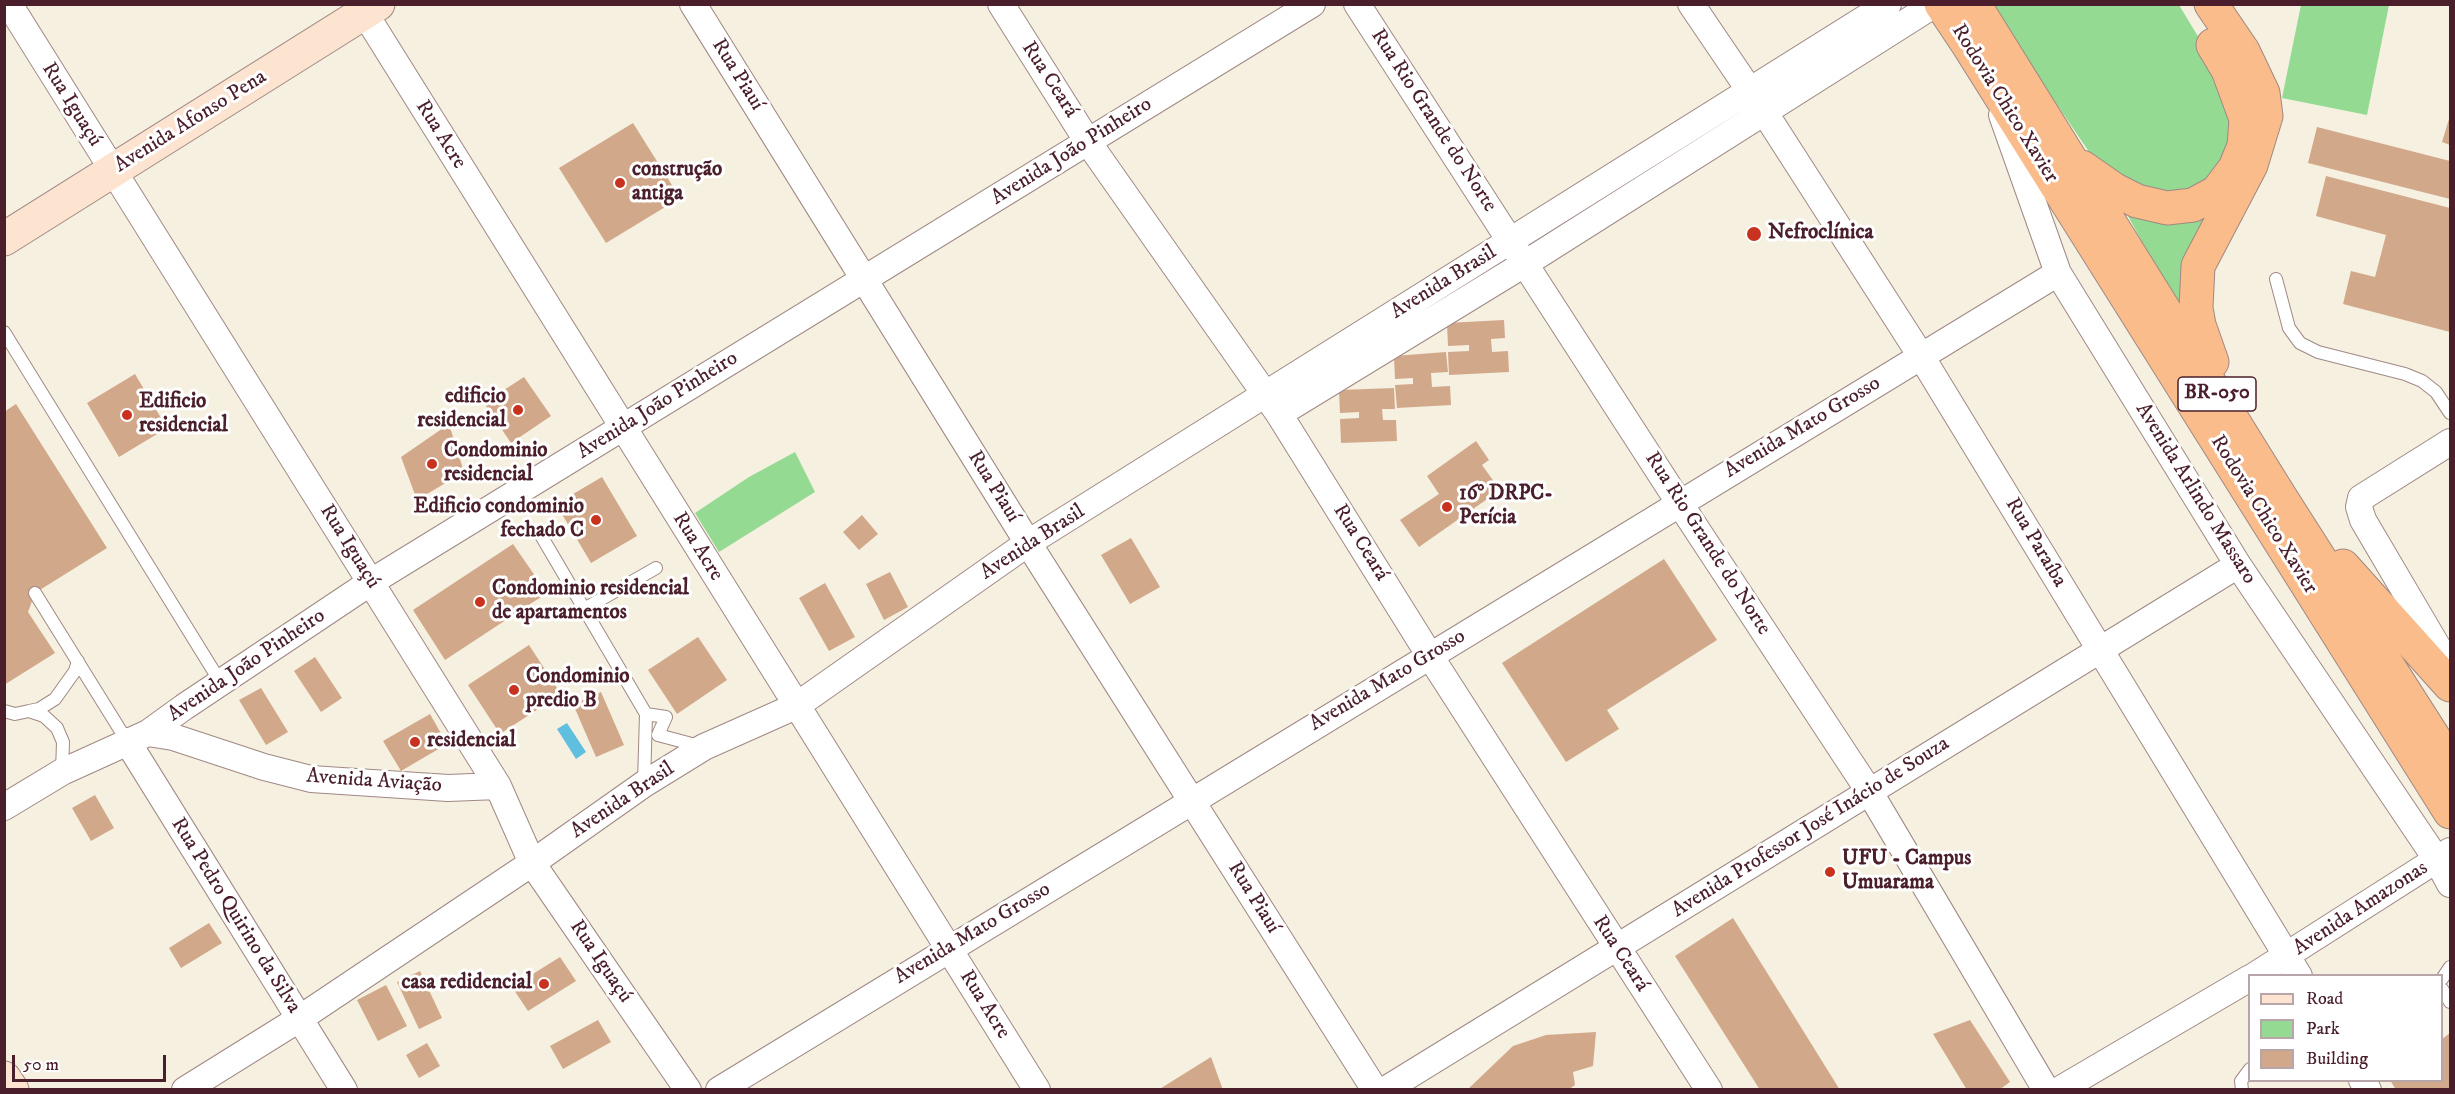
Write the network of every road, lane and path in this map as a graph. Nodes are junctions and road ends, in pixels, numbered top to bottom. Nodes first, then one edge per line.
1 (9, 4) edge
2 (693, 4) edge
3 (1000, 4) edge
4 (1312, 4) edge
5 (1357, 4) edge
6 (1691, 4) edge
7 (1888, 4) edge
8 (1935, 4) edge
9 (1941, 4) edge
10 (2189, 4) edge
11 (2211, 4) edge
12 (367, 7) edge
13 (1976, 23) edge
14 (1988, 78) junction
15 (1750, 91) junction
16 (1765, 113) junction
17 (1088, 142) junction
18 (2073, 162) junction
19 (113, 171) junction
20 (4, 238) edge
21 (1511, 241) junction
22 (1527, 263) junction
23 (2058, 273) junction
24 (865, 279) junction
25 (2276, 279) dead end
26 (4, 332) edge
27 (1921, 356) junction
28 (1272, 405) junction
29 (2451, 413) edge
30 (2230, 415) junction
31 (623, 428) junction
32 (2451, 442) edge
33 (2281, 498) junction
34 (1680, 504) junction
35 (539, 532) dead end
36 (1028, 543) junction
37 (2238, 566) junction
38 (656, 568) dead end
39 (371, 582) junction
40 (35, 593) dead end
41 (584, 609) junction
42 (2101, 650) junction
43 (1430, 656) junction
44 (78, 662) junction
45 (2451, 668) edge
46 (221, 683) junction
47 (2451, 685) edge
48 (796, 706) junction
49 (4, 711) edge
50 (29, 711) junction
51 (646, 714) junction
52 (138, 737) junction
53 (704, 747) junction
54 (2451, 763) edge
55 (62, 772) junction
56 (644, 784) junction
57 (498, 786) junction
58 (1869, 791) junction
59 (1192, 801) junction
60 (4, 807) edge
61 (2451, 812) edge
62 (2444, 856) edge
63 (532, 863) junction
64 (2451, 884) edge
65 (1617, 948) junction
66 (949, 949) junction
67 (2294, 966) edge
68 (2258, 974) edge
69 (2248, 979) edge
70 (299, 1019) junction
71 (2248, 1072) edge
72 (4, 1078) edge
73 (12, 1089) edge
74 (185, 1089) edge
75 (344, 1089) edge
76 (688, 1089) edge
77 (719, 1089) edge
78 (1037, 1089) edge
79 (1375, 1089) edge
80 (1385, 1089) edge
81 (1709, 1089) edge
82 (2046, 1089) edge
83 (2059, 1089) edge
84 (2242, 1089) edge

1 - 19 street, Rua Iguaçú
2 - 24 street, Rua Piauí
3 - 17 street, Rua Ceará
4 - 17 street, Avenida João Pinheiro
5 - 21 street, Rua Rio Grande do Norte
6 - 15 street
7 - 15 street, Avenida Brasil
8 - 16 street, Avenida Brasil
9 - 13 highway, Rodovia Chico Xavier / BR-050
10 - 18 highway
11 - 30 highway
12 - 19 street, Avenida Afonso Pena
12 - 31 street, Rua Acre
13 - 14 highway, Rodovia Chico Xavier / BR-050
13 - 18 highway, Rodovia Chico Xavier / BR-050
14 - 23 street, Avenida Arlindo Massaro
14 - 61 highway, Rodovia Chico Xavier / BR-050
15 - 21 street, Avenida Brasil
16 - 22 street, Avenida Brasil
16 - 27 street, Rua Paraíba
17 - 24 street, Avenida João Pinheiro
17 - 28 street, Rua Ceará
18 - 30 highway, Rodovia Chico Xavier / BR-050
19 - 20 street, Avenida Afonso Pena
19 - 39 street, Rua Iguaçú
21 - 22 street, Rua Rio Grande do Norte
21 - 28 street, Avenida Brasil
22 - 28 street, Avenida Brasil
22 - 34 street, Rua Rio Grande do Norte
23 - 27 street, Avenida Mato Grosso
23 - 37 street, Avenida Arlindo Massaro
24 - 31 street, Avenida João Pinheiro
24 - 36 street, Rua Piauí
25 - 29 lane
26 - 46 lane
27 - 34 street, Avenida Mato Grosso
27 - 42 street, Rua Paraíba
28 - 36 street, Avenida Brasil
28 - 43 street, Rua Ceará
30 - 33 highway, Rodovia Chico Xavier / BR-050
31 - 39 street, Avenida João Pinheiro
31 - 48 street, Rua Acre
32 - 45 street
33 - 47 highway
33 - 54 highway, Rodovia Chico Xavier / BR-050
34 - 43 street, Avenida Mato Grosso
34 - 58 street, Rua Rio Grande do Norte
35 - 41 lane
36 - 48 street, Avenida Brasil
36 - 59 street, Rua Piauí
37 - 42 street, Avenida Professor José Inácio de Souza
37 - 62 street, Avenida Arlindo Massaro
38 - 41 lane
39 - 46 street, Avenida João Pinheiro
39 - 57 street, Rua Iguaçú
40 - 44 lane
41 - 51 lane
42 - 58 street, Avenida Professor José Inácio de Souza
42 - 67 street, Rua Paraíba
43 - 59 street, Avenida Mato Grosso
43 - 65 street, Rua Ceará
44 - 50 lane
44 - 52 lane
46 - 52 street, Avenida João Pinheiro
48 - 53 street, Avenida Brasil
48 - 66 street, Rua Acre
49 - 50 lane
50 - 55 lane
51 - 53 lane
51 - 56 lane
52 - 55 street, Avenida João Pinheiro
52 - 57 street, Avenida Aviação
52 - 70 street, Rua Pedro Quirino da Silva
53 - 56 street, Avenida Brasil
55 - 60 street, Avenida João Pinheiro
56 - 63 street, Avenida Brasil
57 - 63 street, Rua Iguaçú
58 - 65 street, Avenida Professor José Inácio de Souza
58 - 82 street, Rua Rio Grande do Norte
59 - 66 street, Avenida Mato Grosso
59 - 79 street, Rua Piauí
62 - 64 street, Avenida Arlindo Massaro
62 - 67 street, Avenida Amazonas
63 - 70 street, Avenida Brasil
63 - 76 street, Rua Iguaçú
65 - 80 street, Avenida Professor José Inácio de Souza
65 - 81 street, Rua Ceará
66 - 77 street, Avenida Mato Grosso
66 - 78 street, Rua Acre
67 - 68 street, Avenida Amazonas
69 - 83 street
70 - 74 street, Avenida Brasil
70 - 75 street, Rua Pedro Quirino da Silva
71 - 84 lane
72 - 73 street

